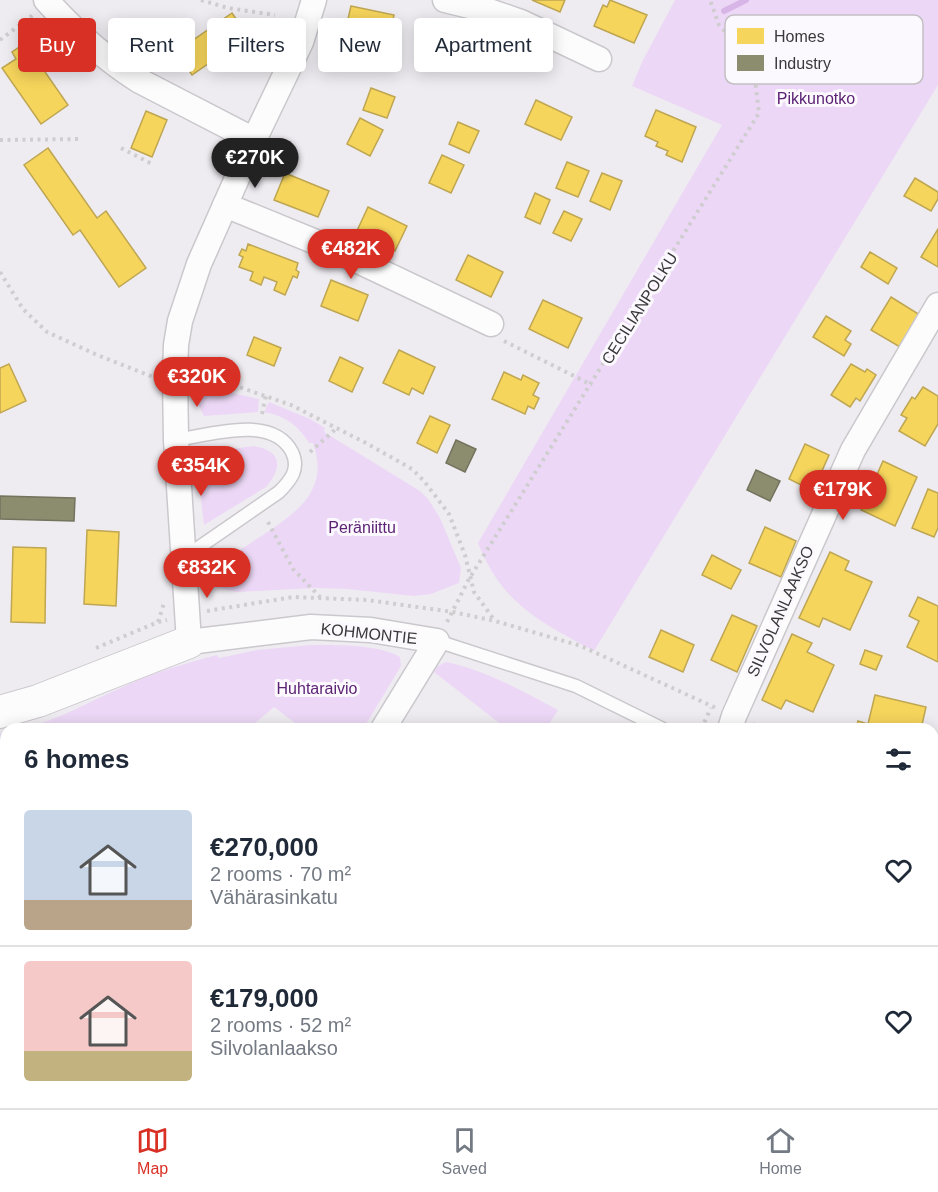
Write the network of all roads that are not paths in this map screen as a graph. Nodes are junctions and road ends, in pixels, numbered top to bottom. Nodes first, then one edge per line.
1 (46, 0) edge
2 (314, 0) edge
3 (445, 0) edge
4 (599, 59) dead end
5 (254, 140) junction
6 (225, 205) junction
7 (938, 305) edge
8 (491, 324) road end
9 (176, 440) junction
10 (184, 557) junction
11 (437, 641) junction
12 (189, 642) junction
13 (0, 712) edge
14 (725, 717) edge
15 (387, 723) edge
16 (651, 723) edge

1 - 5 street
2 - 5 street
3 - 4 street
5 - 6 street
6 - 8 street
6 - 9 street
7 - 14 street, SILVOLANLAAKSO
9 - 10 street
9 - 10 lane
10 - 12 street
11 - 12 street, KOHMONTIE
11 - 15 street
11 - 16 lane, KOHMONTIE
12 - 13 street, KOHMONTIE

